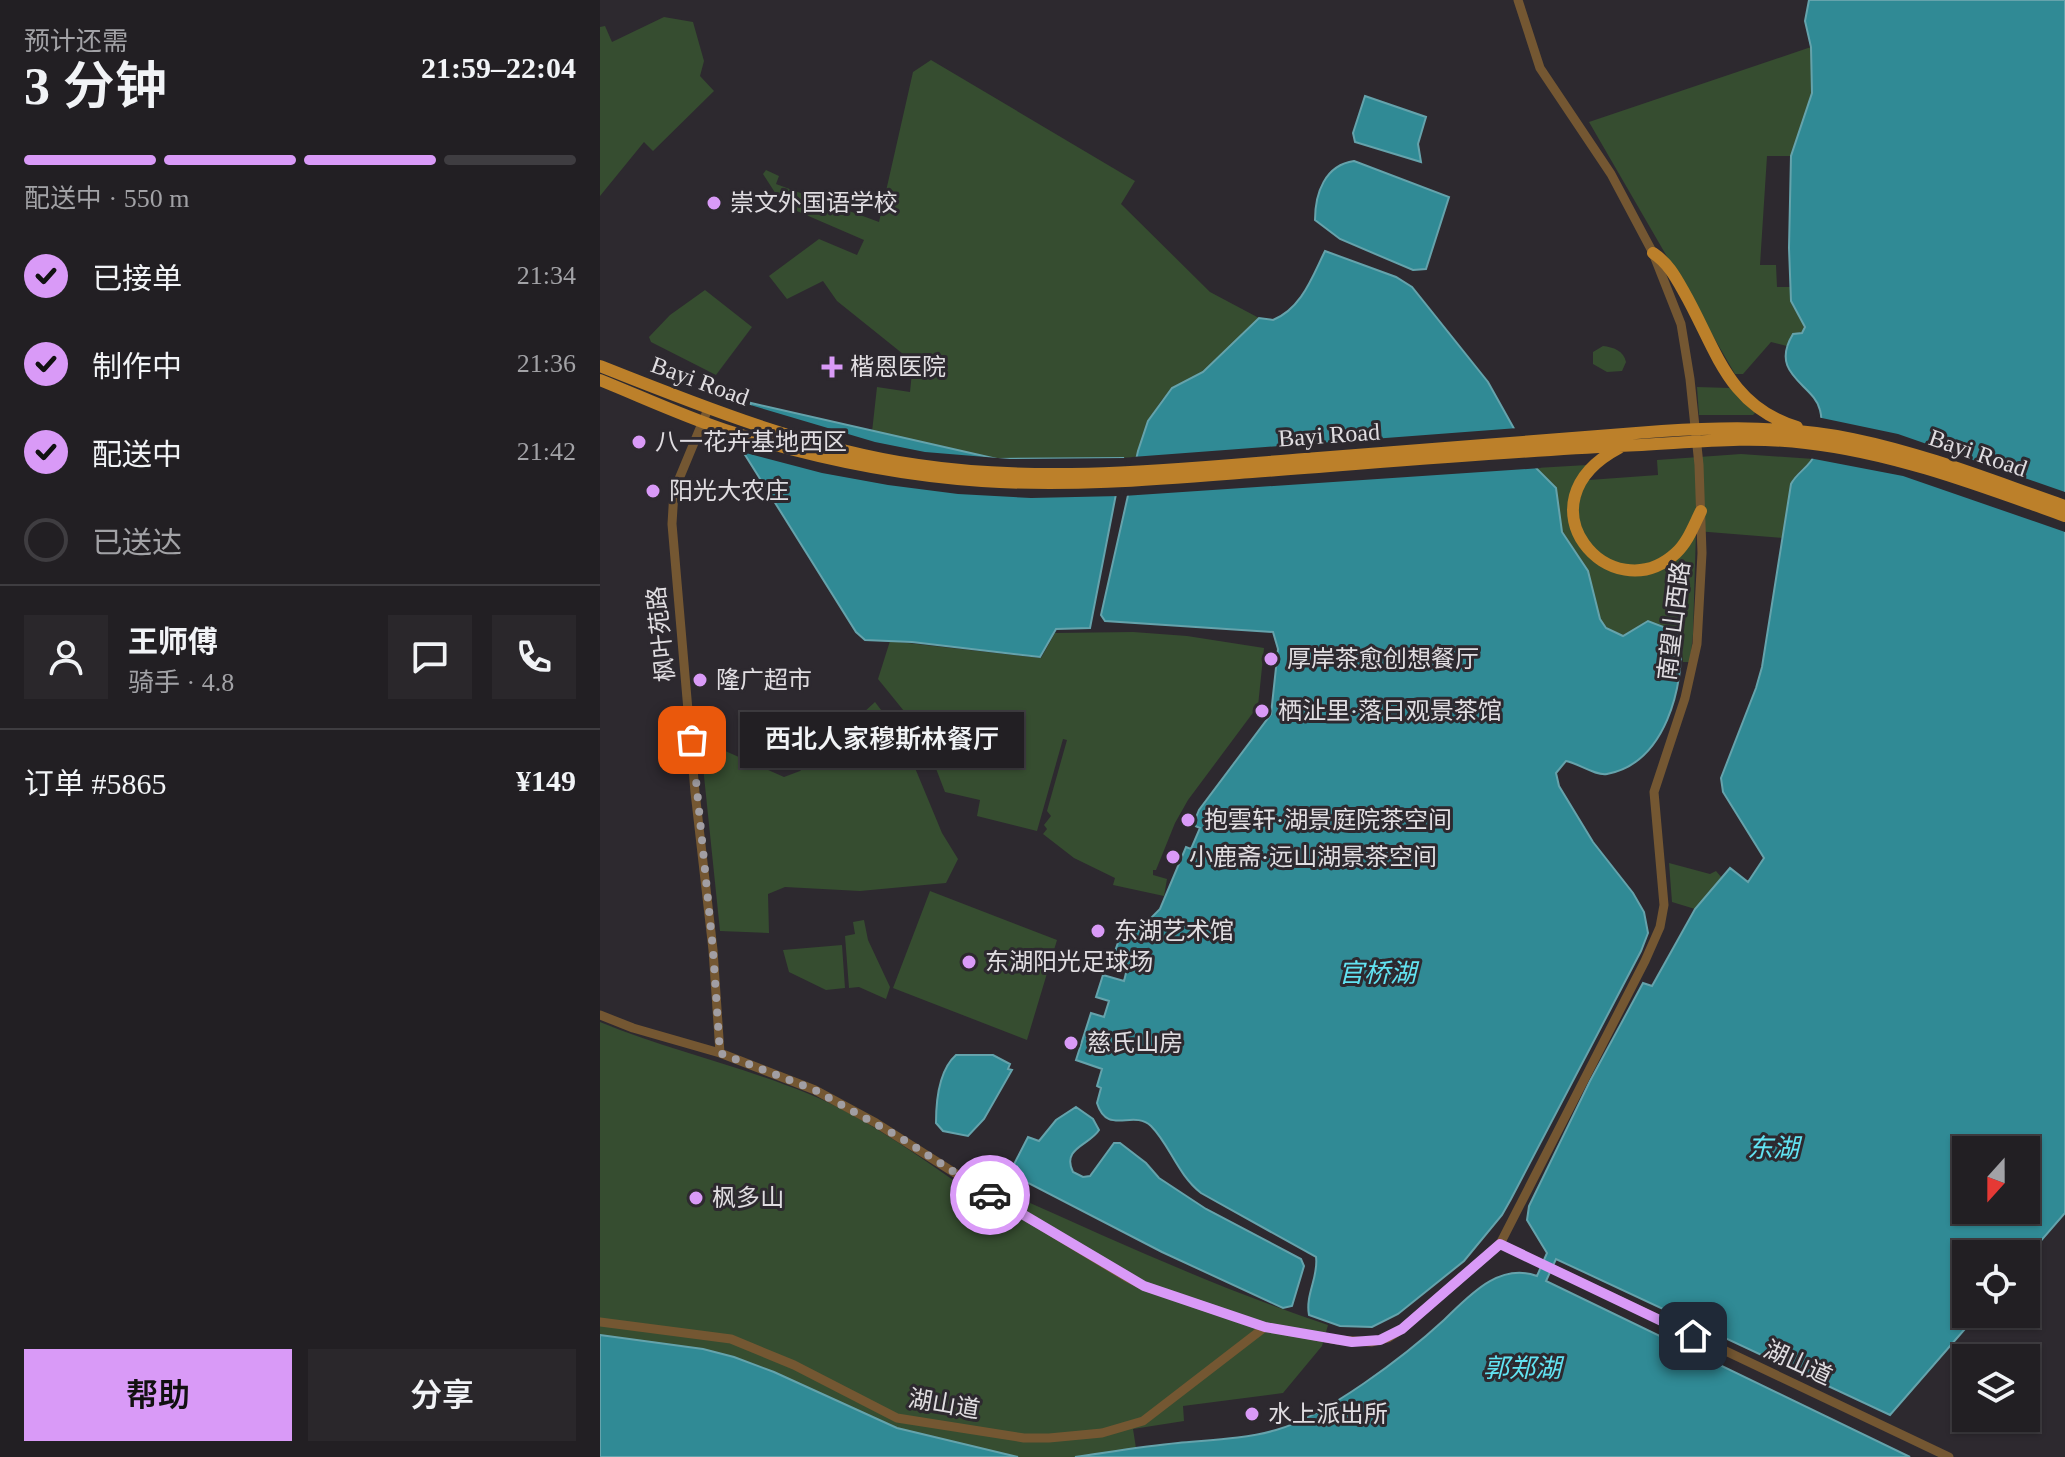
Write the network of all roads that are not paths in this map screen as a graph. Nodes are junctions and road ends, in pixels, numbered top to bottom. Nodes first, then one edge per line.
1 (1518, 0) edge
2 (1653, 253) junction
3 (600, 366) edge
4 (600, 380) edge
5 (705, 415) junction
6 (728, 423) junction
7 (1823, 434) junction
8 (1623, 446) junction
9 (2065, 506) edge
10 (1701, 511) junction
11 (2065, 516) edge
12 (600, 1015) edge
13 (720, 1053) junction
14 (1500, 1244) junction
15 (600, 1322) edge
16 (1265, 1327) junction
17 (1949, 1457) edge

1 - 2 street, 南望山西路
2 - 7 main road
2 - 10 street, 南望山西路
3 - 5 main road, Bayi Road
4 - 5 main road, Bayi Road
5 - 6 main road, Bayi Road
5 - 13 street, 枫叶苑路
6 - 7 main road, Bayi Road
6 - 8 main road, Bayi Road
7 - 9 main road, Bayi Road
8 - 10 main road
8 - 11 main road, Bayi Road
10 - 14 street, 南望山西路
12 - 13 street
13 - 16 street
14 - 16 street
14 - 17 street, 湖山道
15 - 16 street, 湖山道

